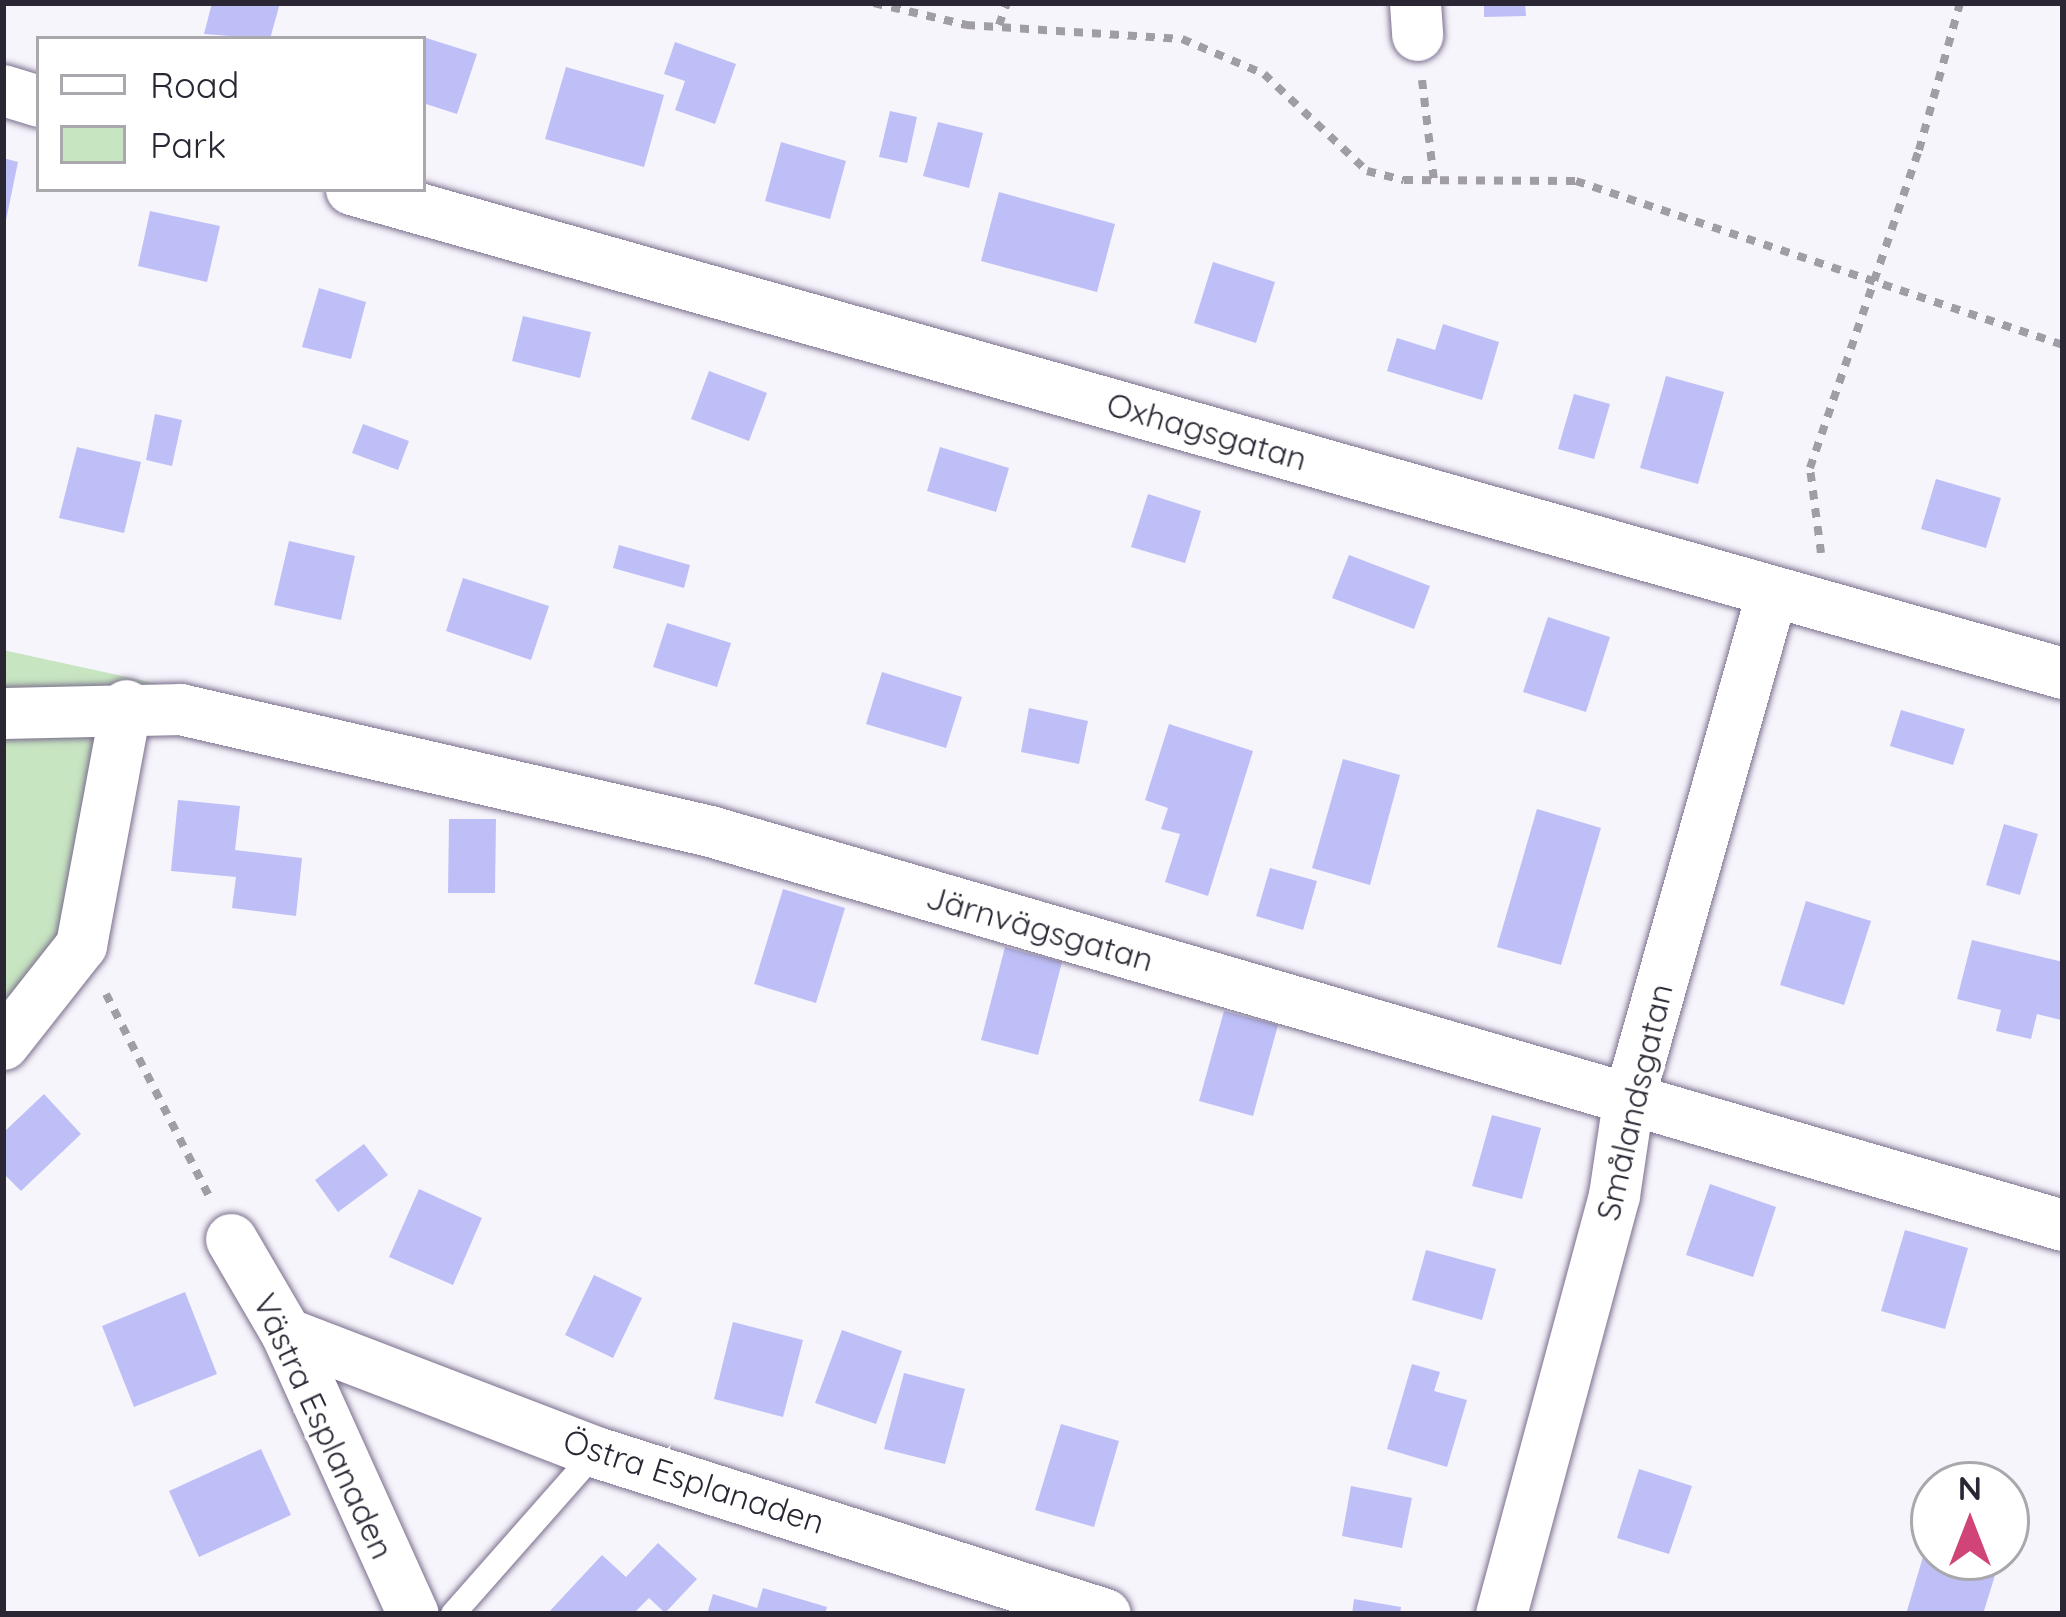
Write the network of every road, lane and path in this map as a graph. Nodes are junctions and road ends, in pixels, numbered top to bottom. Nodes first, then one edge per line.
1 (874, 3) edge
2 (1007, 3) edge
3 (1960, 3) edge
4 (1416, 19) edge
5 (999, 25) junction
6 (3, 91) edge
7 (36, 99) edge
8 (1434, 180) junction
9 (362, 192) edge
10 (1874, 283) junction
11 (2063, 345) edge
12 (1772, 591) junction
13 (1823, 604) junction
14 (2063, 673) edge
15 (125, 705) junction
16 (3, 712) edge
17 (81, 945) junction
18 (3, 1044) edge
19 (1628, 1101) junction
20 (2063, 1225) edge
21 (231, 1239) joint
22 (286, 1333) junction
23 (596, 1452) junction
24 (413, 1614) edge
25 (453, 1614) edge
26 (1105, 1614) edge
27 (1501, 1614) edge

1 - 5 path
2 - 5 path
3 - 10 path
4 - 8 path
5 - 8 path
6 - 7 street
8 - 10 path
9 - 12 street, Oxhagsgatan
10 - 11 path
10 - 13 path
12 - 13 street, Oxhagsgatan
12 - 19 street, Smålandsgatan
13 - 14 street, Oxhagsgatan
15 - 16 street, Järnvägsgatan
15 - 17 street
15 - 19 street, Järnvägsgatan
17 - 18 street
17 - 21 path
19 - 20 street, Järnvägsgatan
19 - 27 street, Smålandsgatan
21 - 22 street, Västra Esplanaden
22 - 23 street, Östra Esplanaden
22 - 24 street, Västra Esplanaden
23 - 25 lane
23 - 26 street, Östra Esplanaden

